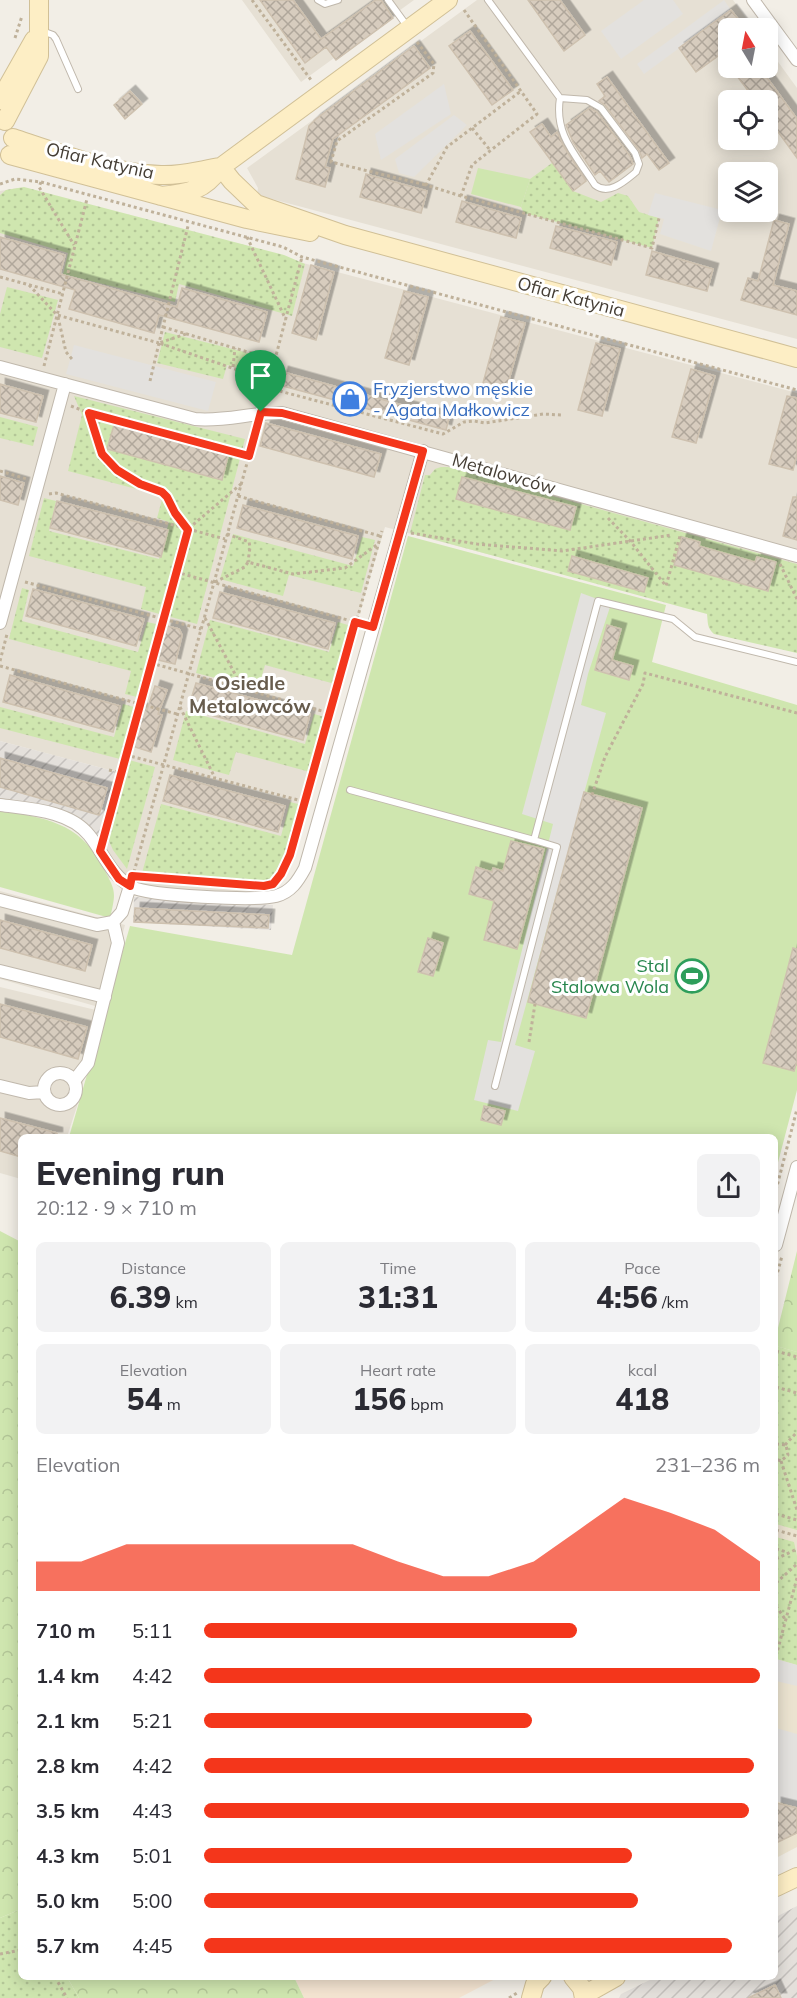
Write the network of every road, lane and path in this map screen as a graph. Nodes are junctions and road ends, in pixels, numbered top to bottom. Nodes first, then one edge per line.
1 (39, 0) edge
2 (252, 0) edge
3 (318, 0) edge
4 (338, 0) edge
5 (387, 0) edge
6 (448, 0) edge
7 (488, 0) edge
8 (753, 0) edge
9 (464, 10) dead end
10 (23, 12) dead end
11 (39, 30) junction
12 (412, 35) junction
13 (12, 44) dead end
14 (797, 60) edge
15 (312, 81) dead end
16 (78, 89) dead end
17 (521, 91) junction
18 (560, 98) junction
19 (0, 100) edge
20 (3, 119) edge
21 (472, 128) junction
22 (490, 150) junction
23 (8, 153) edge
24 (221, 167) junction
25 (41, 182) junction
26 (0, 184) edge
27 (426, 185) junction
28 (161, 196) junction
29 (461, 196) junction
30 (87, 199) dead end
31 (659, 218) dead end
32 (188, 226) dead end
33 (345, 235) junction
34 (247, 237) junction
35 (75, 246) junction
36 (302, 257) junction
37 (0, 277) edge
38 (29, 285) junction
39 (63, 294) junction
40 (57, 315) junction
41 (286, 320) junction
42 (163, 327) junction
43 (186, 334) junction
44 (159, 343) junction
45 (235, 348) junction
46 (797, 358) edge
47 (72, 359) dead end
48 (275, 360) junction
49 (0, 367) edge
50 (232, 368) junction
51 (41, 378) junction
52 (150, 381) dead end
53 (270, 381) junction
54 (65, 384) junction
55 (268, 388) junction
56 (797, 390) edge
57 (60, 402) junction
58 (261, 412) junction
59 (89, 413) junction
60 (561, 415) dead end
61 (423, 451) junction
62 (249, 456) junction
63 (0, 471) edge
64 (30, 480) dead end
65 (241, 484) junction
66 (238, 496) junction
67 (43, 499) dead end
68 (604, 513) dead end
69 (188, 530) junction
70 (382, 531) dead end
71 (401, 531) junction
72 (380, 536) junction
73 (226, 537) junction
74 (631, 542) junction
75 (378, 543) junction
76 (797, 556) edge
77 (776, 560) dead end
78 (248, 561) junction
79 (176, 572) junction
80 (21, 580) dead end
81 (213, 583) junction
82 (797, 599) edge
83 (204, 617) junction
84 (164, 619) junction
85 (355, 622) junction
86 (5, 623) edge
87 (373, 627) junction
88 (201, 629) junction
89 (0, 661) edge
90 (797, 662) edge
91 (151, 663) junction
92 (0, 666) edge
93 (188, 674) junction
94 (243, 689) junction
95 (140, 704) junction
96 (179, 705) junction
97 (329, 713) junction
98 (797, 713) edge
99 (177, 714) junction
100 (348, 718) junction
101 (126, 755) junction
102 (163, 764) junction
103 (109, 770) dead end
104 (121, 773) junction
105 (215, 778) junction
106 (350, 790) dead end
107 (592, 795) dead end
108 (306, 802) junction
109 (0, 805) edge
110 (534, 840) junction
111 (100, 851) junction
112 (166, 879) dead end
113 (220, 883) dead end
114 (273, 884) dead end
115 (130, 886) junction
116 (0, 900) edge
117 (113, 922) junction
118 (0, 971) edge
119 (105, 997) junction
120 (535, 1004) dead end
121 (529, 1042) dead end
122 (74, 1081) junction
123 (0, 1086) edge
124 (495, 1086) dead end
125 (44, 1092) junction
126 (797, 1109) edge
127 (797, 1167) edge
128 (778, 1182) edge
129 (778, 1238) edge
130 (778, 1351) edge
131 (797, 1356) edge
132 (778, 1388) edge
133 (797, 1393) edge
134 (797, 1432) edge
135 (778, 1443) edge
136 (785, 1445) junction
137 (778, 1460) edge
138 (781, 1461) junction
139 (797, 1510) edge
140 (778, 1515) edge
141 (797, 1520) edge
142 (778, 1531) edge
143 (797, 1536) edge
144 (797, 1549) edge
145 (778, 1550) edge
146 (789, 1553) junction
147 (778, 1558) edge
148 (797, 1564) edge
149 (797, 1578) edge
150 (778, 1581) edge
151 (778, 1609) edge
152 (786, 1620) junction
153 (778, 1649) edge
154 (797, 1876) edge
155 (778, 1886) edge
156 (18, 1951) edge
157 (0, 1954) edge
158 (57, 1980) edge
159 (539, 1980) edge
160 (605, 1980) edge
161 (582, 1986) edge
162 (67, 1998) edge
163 (531, 1998) edge

1 - 11 street
2 - 15 path
3 - 4 lane
5 - 12 lane
6 - 12 street
7 - 18 lane
8 - 14 street
9 - 17 path
10 - 13 path
11 - 16 lane
11 - 19 street
11 - 20 street
12 - 24 street
12 - 27 path
17 - 21 path
17 - 22 path
18 - 18 lane
20 - 23 street
21 - 22 path
21 - 27 path
22 - 29 path
23 - 24 street, Ofiar Katynia
23 - 28 street, Ofiar Katynia
24 - 28 street
24 - 33 street, Ofiar Katynia
25 - 26 path
25 - 34 path
25 - 35 path
27 - 29 path
28 - 33 street, Ofiar Katynia
29 - 31 path
30 - 35 path
32 - 42 path
33 - 46 street, Ofiar Katynia
34 - 36 path
34 - 41 path
35 - 39 path
36 - 41 path
36 - 56 path
37 - 38 path
38 - 39 path
38 - 40 path
39 - 40 path
40 - 44 path
40 - 47 path
40 - 51 path
41 - 48 path
42 - 43 path
42 - 44 path
43 - 44 path
43 - 45 path
44 - 50 path
44 - 52 path
45 - 48 path
45 - 50 path
48 - 53 path
49 - 51 street, Metalowców
50 - 53 path
51 - 54 street, Metalowców
53 - 55 path
54 - 57 street
54 - 58 street, Metalowców
55 - 58 path
55 - 60 path
57 - 59 path
57 - 86 street
58 - 61 street, Metalowców
58 - 62 path
59 - 62 path
59 - 69 path
61 - 71 street
61 - 76 street, Metalowców
62 - 65 path
63 - 64 path
65 - 66 path
65 - 69 path
66 - 72 path
66 - 73 path
67 - 69 path
68 - 74 path
69 - 73 path
69 - 79 path
70 - 72 path
71 - 74 path
71 - 87 street
72 - 75 path
73 - 78 path
73 - 81 path
74 - 74 path
75 - 78 path
75 - 85 path
77 - 82 path
78 - 81 path
79 - 81 path
79 - 84 path
80 - 84 path
81 - 83 path
81 - 85 path
83 - 88 path
83 - 94 path
84 - 88 path
84 - 91 path
85 - 87 path
85 - 97 path
86 - 89 path
87 - 100 street
88 - 93 path
90 - 110 lane
91 - 93 path
91 - 95 path
92 - 95 path
93 - 94 path
93 - 96 path
94 - 97 path
95 - 99 path
95 - 101 path
96 - 99 path
96 - 105 path
97 - 100 path
97 - 108 path
98 - 107 path
99 - 102 path
100 - 115 street
101 - 102 path
101 - 104 path
102 - 105 path
102 - 115 path
103 - 104 path
104 - 111 path
105 - 108 path
106 - 110 lane
108 - 114 path
109 - 111 street
110 - 124 lane
111 - 115 street
112 - 113 path
115 - 117 street
116 - 117 street
117 - 119 street
118 - 119 street
119 - 122 street
120 - 121 path
122 - 125 street
122 - 125 street
123 - 125 street
126 - 128 path
127 - 129 street
130 - 131 path
132 - 133 path
134 - 136 path
135 - 136 path
136 - 138 path
137 - 138 path
138 - 139 path
140 - 141 path
142 - 143 path
144 - 146 path
145 - 146 path
146 - 147 path
148 - 150 path
149 - 152 path
151 - 152 path
152 - 153 path
154 - 155 street
156 - 157 path
158 - 162 path
159 - 163 street
160 - 161 street

